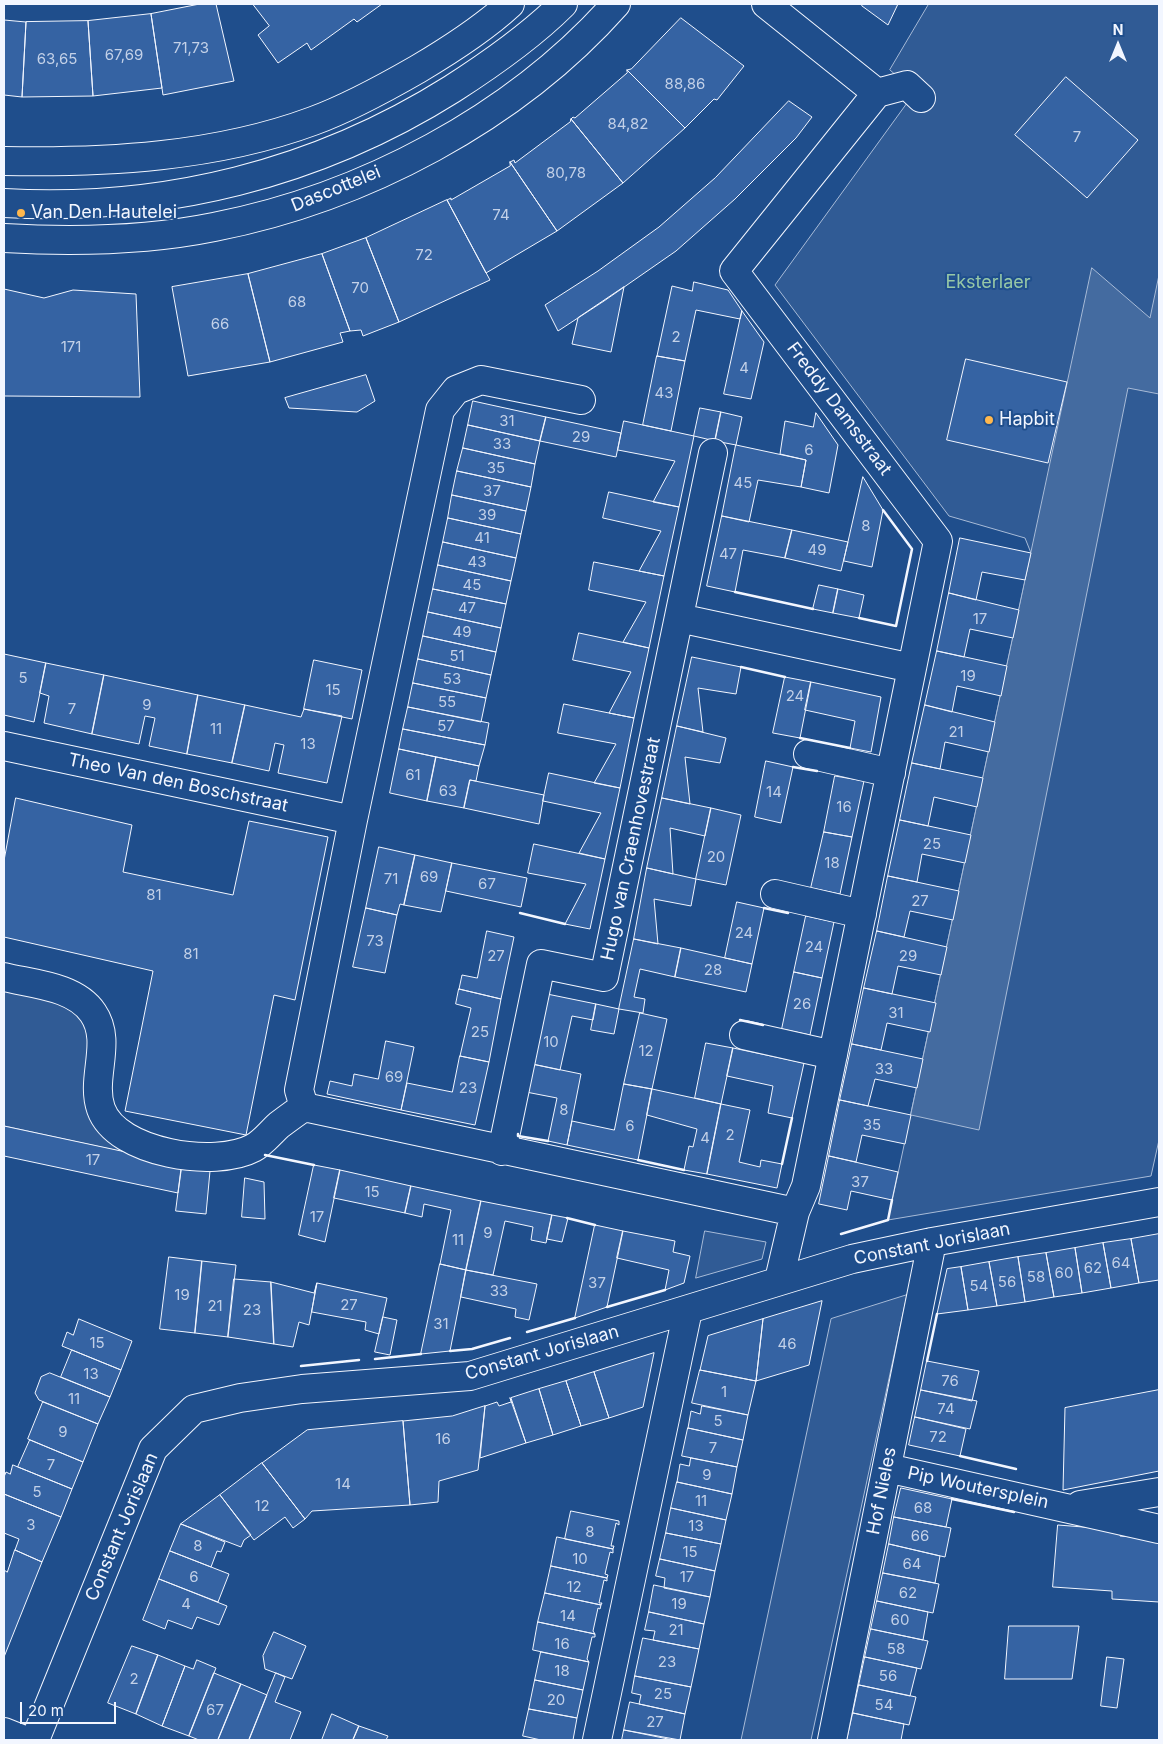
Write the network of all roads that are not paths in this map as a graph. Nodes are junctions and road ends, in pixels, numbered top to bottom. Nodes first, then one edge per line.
1 (510, 4) edge
2 (562, 4) edge
3 (616, 4) edge
4 (766, 4) edge
5 (877, 93) junction
6 (921, 98) dead end
7 (4, 160) edge
8 (4, 203) edge
9 (4, 238) edge
10 (581, 400) dead end
11 (713, 453) dead end
12 (679, 618) junction
13 (912, 668) junction
14 (4, 746) edge
15 (808, 754) dead end
16 (891, 773) junction
17 (353, 820) junction
18 (775, 894) dead end
19 (862, 914) junction
20 (4, 976) edge
21 (744, 1035) dead end
22 (833, 1055) junction
23 (314, 1110) junction
24 (502, 1151) junction
25 (1159, 1202) edge
26 (794, 1212) junction
27 (932, 1242) junction
28 (779, 1280) junction
29 (688, 1310) junction
30 (887, 1468) junction
31 (1159, 1492) edge
32 (1069, 1508) junction
33 (1159, 1529) edge
34 (4, 1732) edge
35 (24, 1740) edge
36 (35, 1740) edge
37 (597, 1740) edge
38 (832, 1740) edge

1 - 7 street
2 - 8 street
3 - 9 street, Dascottelei
4 - 5 street
5 - 6 street
5 - 13 street, Freddy Damsstraat
10 - 17 street
11 - 12 street, Hugo van Craenhovestraat
12 - 13 street
12 - 24 street, Hugo van Craenhovestraat
13 - 16 street, Freddy Damsstraat
14 - 17 street, Theo Van den Boschstraat
15 - 16 street
16 - 19 street, Freddy Damsstraat
17 - 23 street
18 - 19 street
19 - 22 street, Freddy Damsstraat
20 - 23 street
21 - 22 street
22 - 26 street, Freddy Damsstraat
23 - 24 street
24 - 26 street
25 - 27 street, Constant Jorislaan
26 - 28 street
27 - 28 street, Constant Jorislaan
27 - 30 street, Hof Nieles
28 - 29 street, Constant Jorislaan
29 - 36 street, Constant Jorislaan
29 - 37 street
30 - 32 street, Pip Woutersplein
30 - 38 street, Hof Nieles
31 - 32 street, Pip Woutersplein
32 - 33 street, Pip Woutersplein
34 - 35 street

